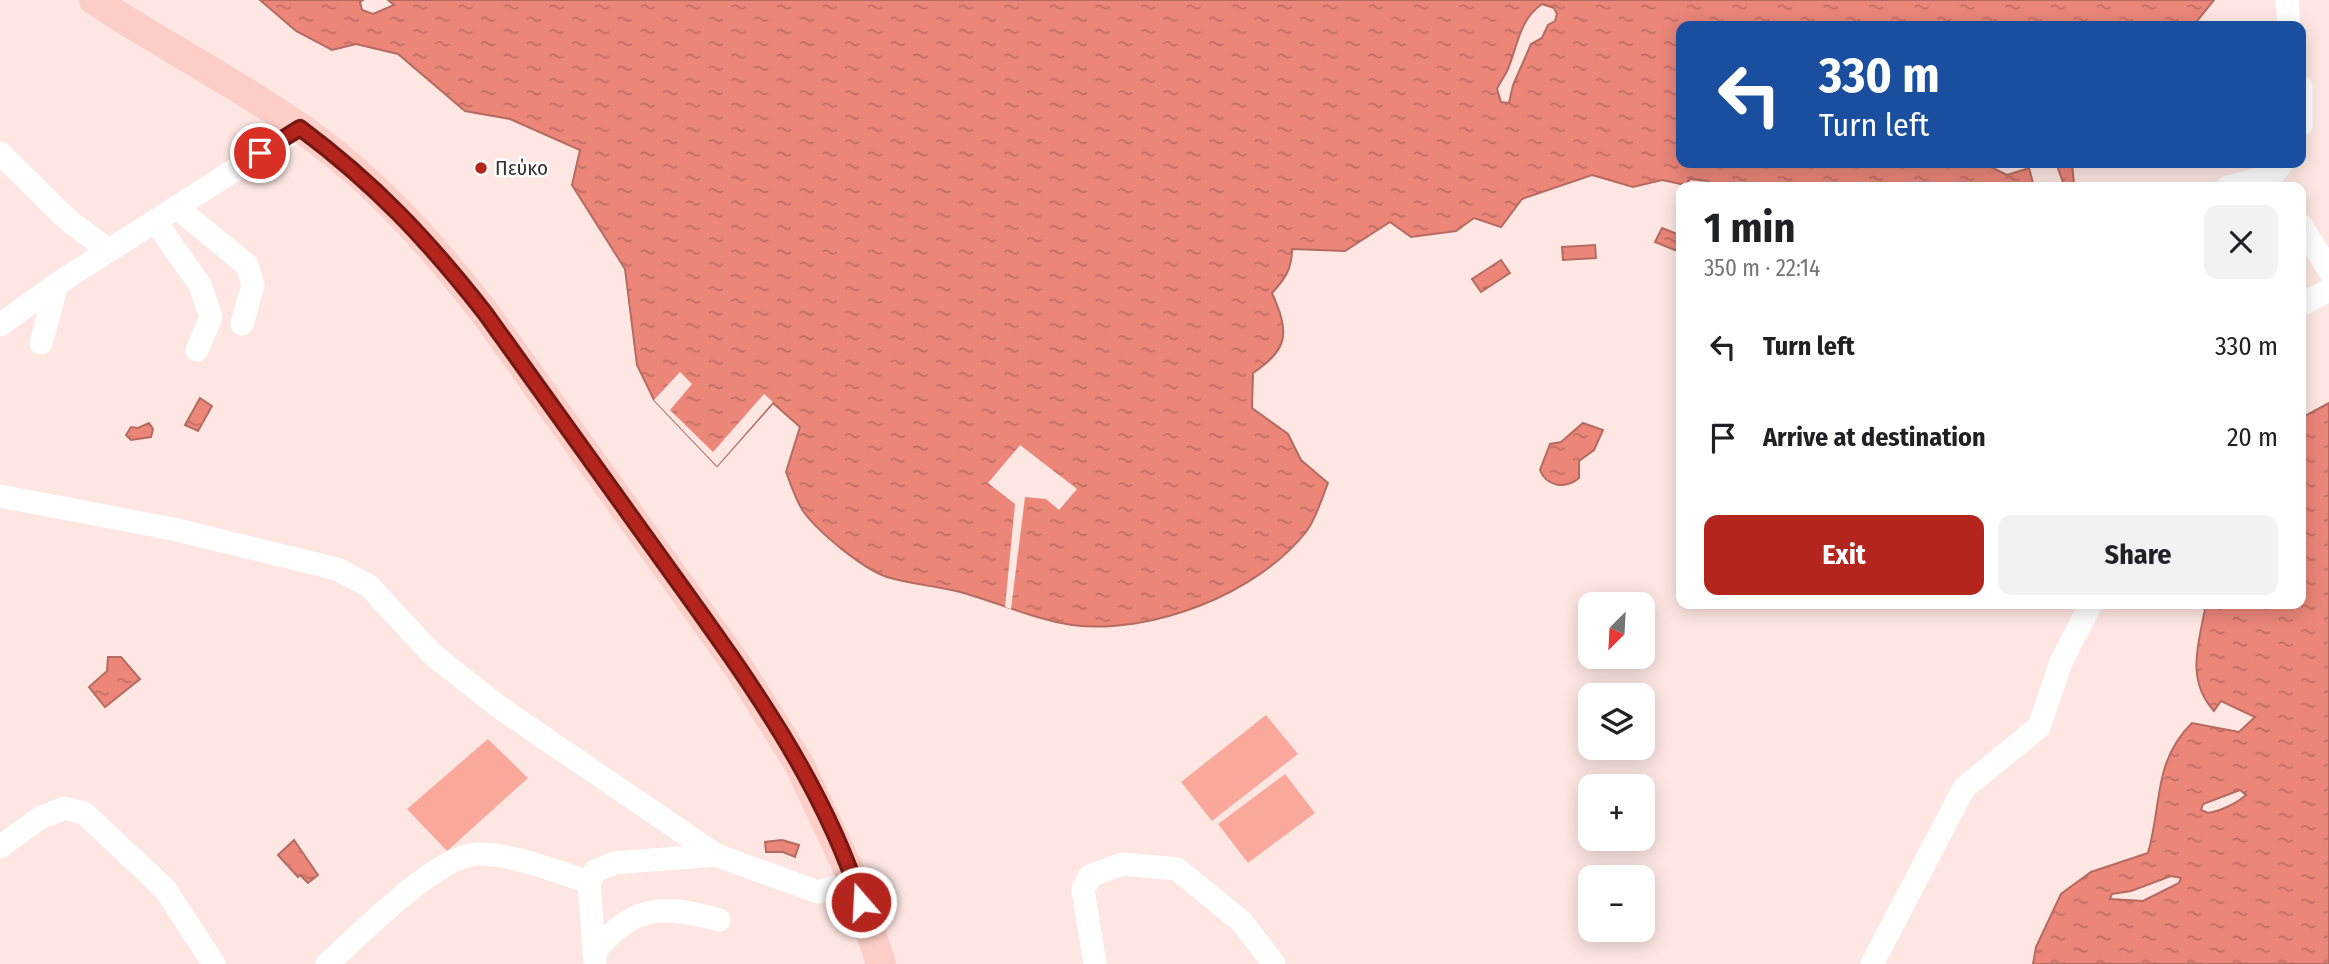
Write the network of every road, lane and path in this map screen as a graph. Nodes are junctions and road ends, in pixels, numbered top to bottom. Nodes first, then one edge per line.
1 (94, 0) edge
2 (2287, 0) edge
3 (2289, 21) edge
4 (300, 128) junction
5 (0, 153) edge
6 (2279, 175) edge
7 (2249, 182) edge
8 (176, 207) junction
9 (155, 221) junction
10 (2306, 233) edge
11 (109, 251) junction
12 (2329, 270) edge
13 (57, 284) junction
14 (2329, 290) edge
15 (2306, 302) edge
16 (242, 324) dead end
17 (0, 325) edge
18 (41, 343) dead end
19 (197, 350) dead end
20 (0, 496) edge
21 (2088, 609) edge
22 (0, 846) edge
23 (716, 855) junction
24 (589, 881) junction
25 (854, 881) junction
26 (719, 920) dead end
27 (595, 959) edge
28 (214, 964) edge
29 (327, 964) edge
30 (881, 964) edge
31 (1095, 964) edge
32 (1274, 964) edge
33 (1872, 964) edge

1 - 4 main road
2 - 3 street
4 - 8 street
4 - 25 main road
5 - 11 street
6 - 7 street
8 - 9 street
8 - 16 street
9 - 11 street
9 - 19 street
10 - 12 street
11 - 13 street
13 - 17 street
13 - 18 street
14 - 15 street
20 - 23 street
21 - 33 street
22 - 28 street
23 - 24 street
23 - 25 street
24 - 27 street
24 - 29 street
25 - 30 main road
26 - 27 street
31 - 32 street

